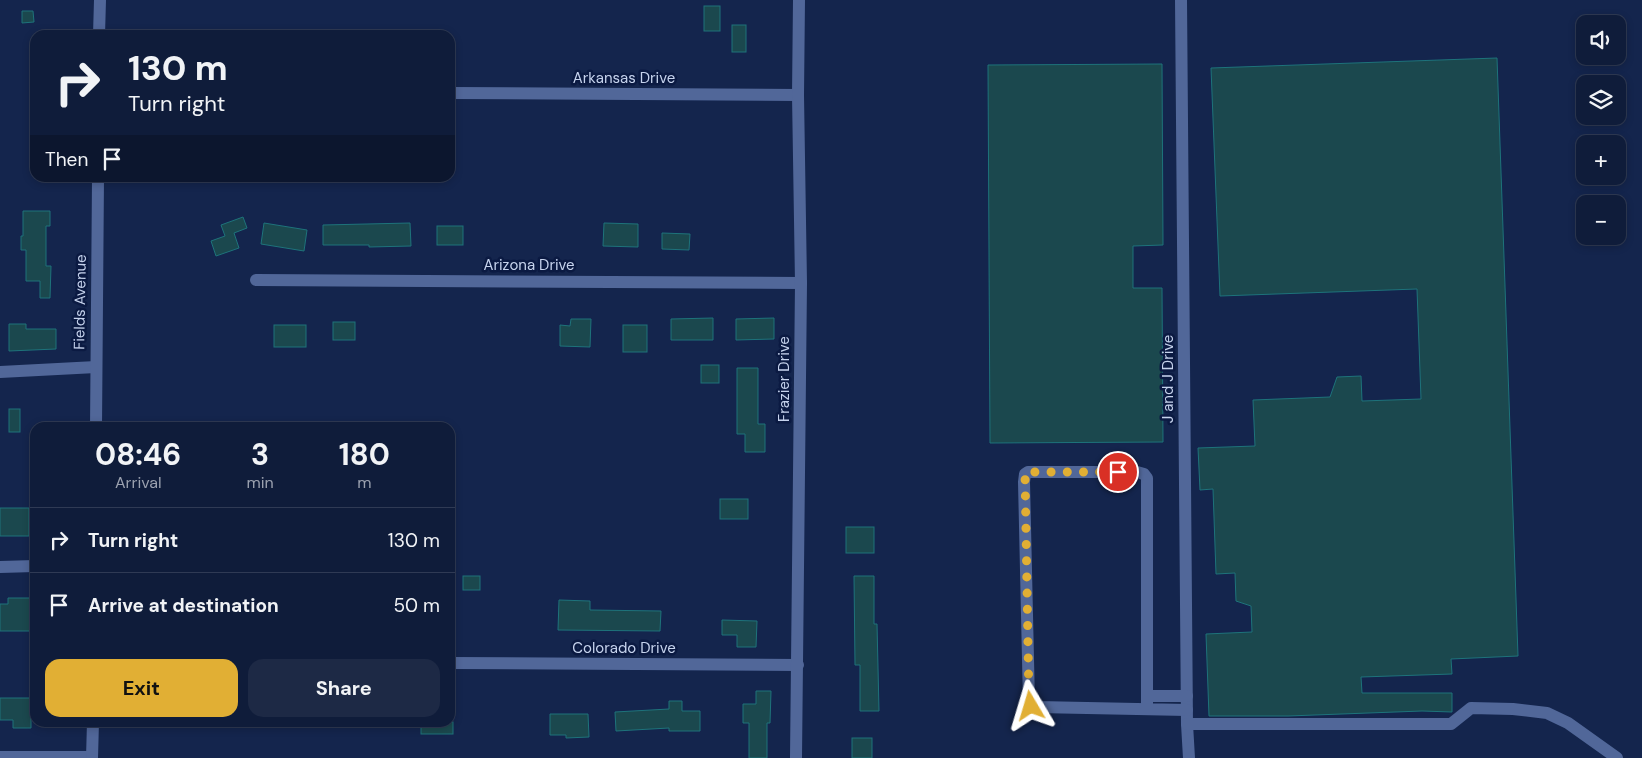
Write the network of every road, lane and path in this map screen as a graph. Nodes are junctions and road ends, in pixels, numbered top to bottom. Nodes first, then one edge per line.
1 (100, 0) edge
2 (799, 0) edge
3 (1181, 0) edge
4 (99, 30) edge
5 (455, 93) edge
6 (798, 95) junction
7 (98, 182) edge
8 (256, 280) dead end
9 (801, 283) junction
10 (96, 367) junction
11 (0, 372) edge
12 (96, 422) edge
13 (30, 566) edge
14 (0, 567) edge
15 (455, 664) edge
16 (798, 666) junction
17 (1147, 696) junction
18 (1187, 696) junction
19 (1147, 709) junction
20 (1187, 710) junction
21 (1187, 724) junction
22 (93, 727) edge
23 (0, 756) edge
24 (92, 758) edge
25 (796, 758) edge
26 (1189, 758) edge
27 (1617, 758) edge

1 - 4 street
2 - 6 street, Frazier Drive
3 - 18 street, J and J Drive
5 - 6 street, Arkansas Drive
6 - 9 street, Frazier Drive
7 - 10 street, Fields Avenue
8 - 9 street, Arizona Drive
9 - 16 street, Frazier Drive
10 - 11 street
10 - 12 street, Fields Avenue
13 - 14 street
15 - 16 street, Colorado Drive
16 - 25 street, Frazier Drive
17 - 18 street
17 - 19 street
17 - 19 street
18 - 20 street, J and J Drive
19 - 20 street
20 - 21 street, J and J Drive
21 - 26 street, J and J Drive
21 - 27 street
22 - 24 street
23 - 24 street

